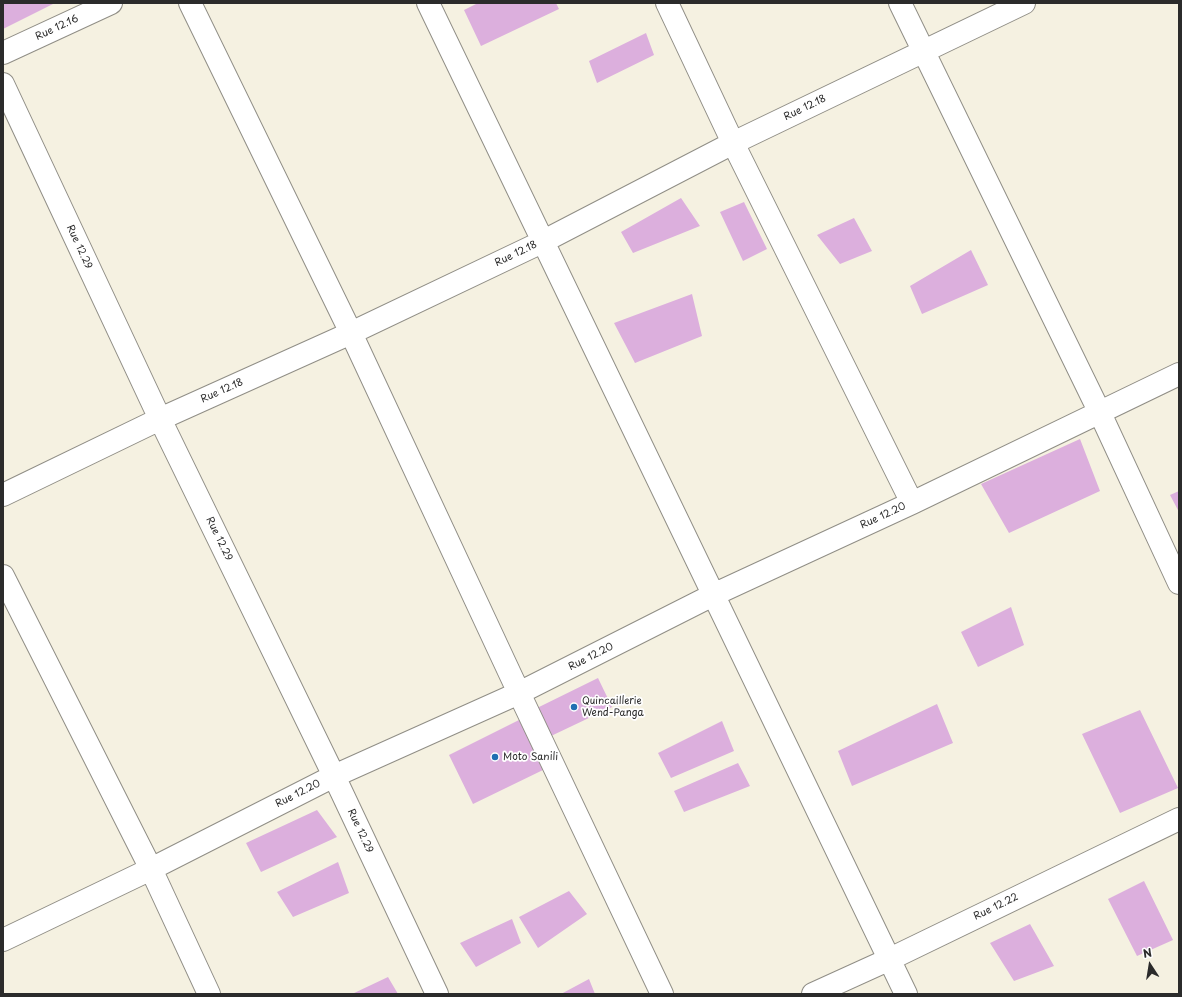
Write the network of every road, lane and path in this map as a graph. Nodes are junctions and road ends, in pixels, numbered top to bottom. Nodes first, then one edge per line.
1 (111, 3) edge
2 (190, 3) edge
3 (428, 3) edge
4 (667, 3) edge
5 (900, 3) edge
6 (1024, 3) edge
7 (923, 51) junction
8 (3, 53) edge
9 (3, 84) edge
10 (733, 143) junction
11 (542, 242) junction
12 (351, 333) junction
13 (1179, 374) edge
14 (1100, 413) junction
15 (160, 419) junction
16 (3, 495) edge
17 (912, 503) junction
18 (3, 576) edge
19 (1179, 583) edge
20 (714, 595) junction
21 (519, 693) junction
22 (334, 776) junction
23 (1179, 819) edge
24 (151, 869) junction
25 (3, 940) edge
26 (890, 959) junction
27 (209, 994) edge
28 (437, 994) edge
29 (662, 994) edge
30 (813, 994) edge
31 (906, 994) edge

1 - 8 street, Rue 12.16
2 - 12 street
3 - 11 street
4 - 10 street
5 - 7 street
6 - 7 street, Rue 12.18
7 - 10 street, Rue 12.18
7 - 14 street
9 - 15 street, Rue 12.29
10 - 11 street, Rue 12.18
10 - 17 street
11 - 12 street, Rue 12.18
11 - 20 street
12 - 15 street, Rue 12.18
12 - 21 street
13 - 14 street, Rue 12.20
14 - 17 street, Rue 12.20
14 - 19 street
15 - 16 street, Rue 12.18
15 - 22 street, Rue 12.29
17 - 20 street, Rue 12.20
18 - 24 street
20 - 21 street, Rue 12.20
20 - 26 street
21 - 22 street, Rue 12.20
21 - 29 street
22 - 24 street, Rue 12.20
22 - 28 street, Rue 12.29
23 - 26 street, Rue 12.22
24 - 25 street, Rue 12.20
24 - 27 street
26 - 30 street, Rue 12.22
26 - 31 street

